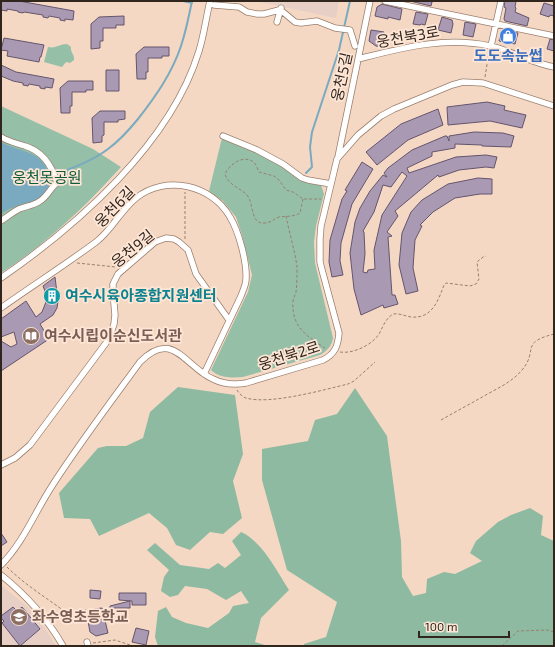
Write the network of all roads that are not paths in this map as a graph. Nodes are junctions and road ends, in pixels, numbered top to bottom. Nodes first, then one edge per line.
1 (370, 1) edge
2 (385, 1) edge
3 (501, 1) edge
4 (212, 3) edge
5 (281, 9) junction
6 (277, 22) dead end
7 (496, 24) junction
8 (554, 36) edge
9 (355, 46) dead end
10 (490, 46) junction
11 (358, 59) junction
12 (554, 67) edge
13 (554, 106) edge
14 (223, 136) dead end
15 (1, 137) edge
16 (338, 159) junction
17 (331, 184) junction
18 (1, 221) edge
19 (1, 278) edge
20 (1, 308) edge
21 (229, 320) junction
22 (204, 374) junction
23 (1, 466) edge
24 (1, 565) edge
25 (1, 575) edge
26 (63, 646) edge

1 - 11 street, 웅천5길
2 - 7 street
3 - 7 street
4 - 5 street
4 - 19 street
5 - 6 street
5 - 9 street
7 - 8 street
7 - 10 street
10 - 11 street, 웅천북3로
10 - 12 street, 웅천북3로
11 - 16 street, 웅천5길
13 - 16 street, 웅천북2로
14 - 17 street
15 - 18 street
16 - 17 street, 웅천북2로
17 - 22 street, 웅천북2로
20 - 21 street, 웅천6길
21 - 22 street, 웅천6길
21 - 23 street, 웅천9길
22 - 24 street, 웅천북2로
25 - 26 street

